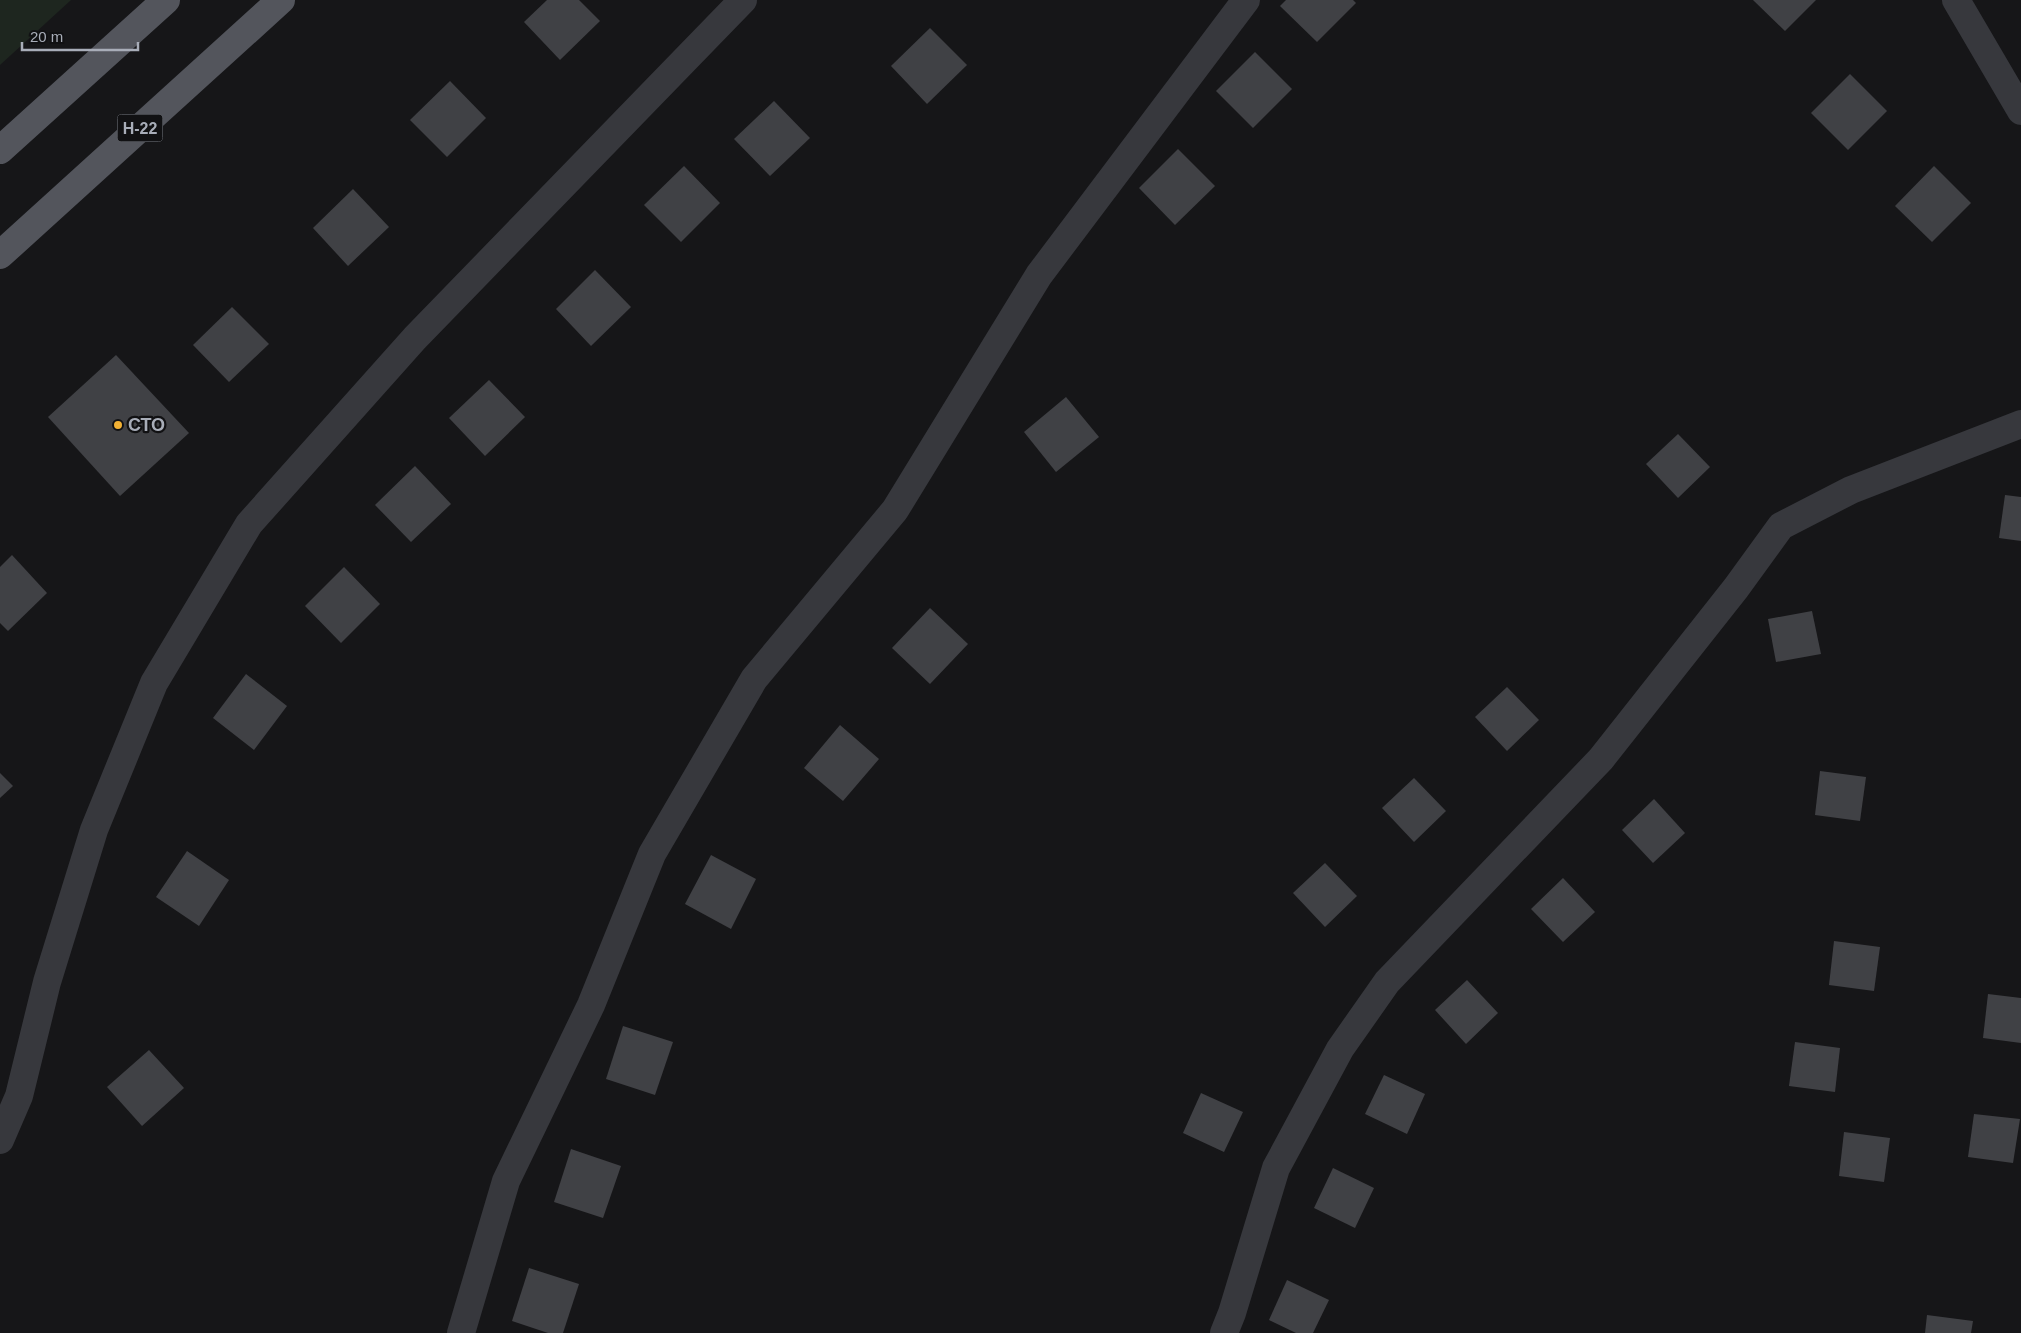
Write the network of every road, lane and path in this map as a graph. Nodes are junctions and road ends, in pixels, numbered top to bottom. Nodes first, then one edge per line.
1 (166, 0) edge
2 (281, 0) edge
3 (743, 0) edge
4 (1246, 0) edge
5 (1956, 0) edge
6 (2021, 111) edge
7 (0, 150) edge
8 (0, 255) edge
9 (2021, 424) edge
10 (0, 1140) edge
11 (461, 1333) edge
12 (1224, 1333) edge

1 - 7 main road
2 - 8 main road, Н-22
3 - 10 street
4 - 11 street
5 - 6 street
9 - 12 street

